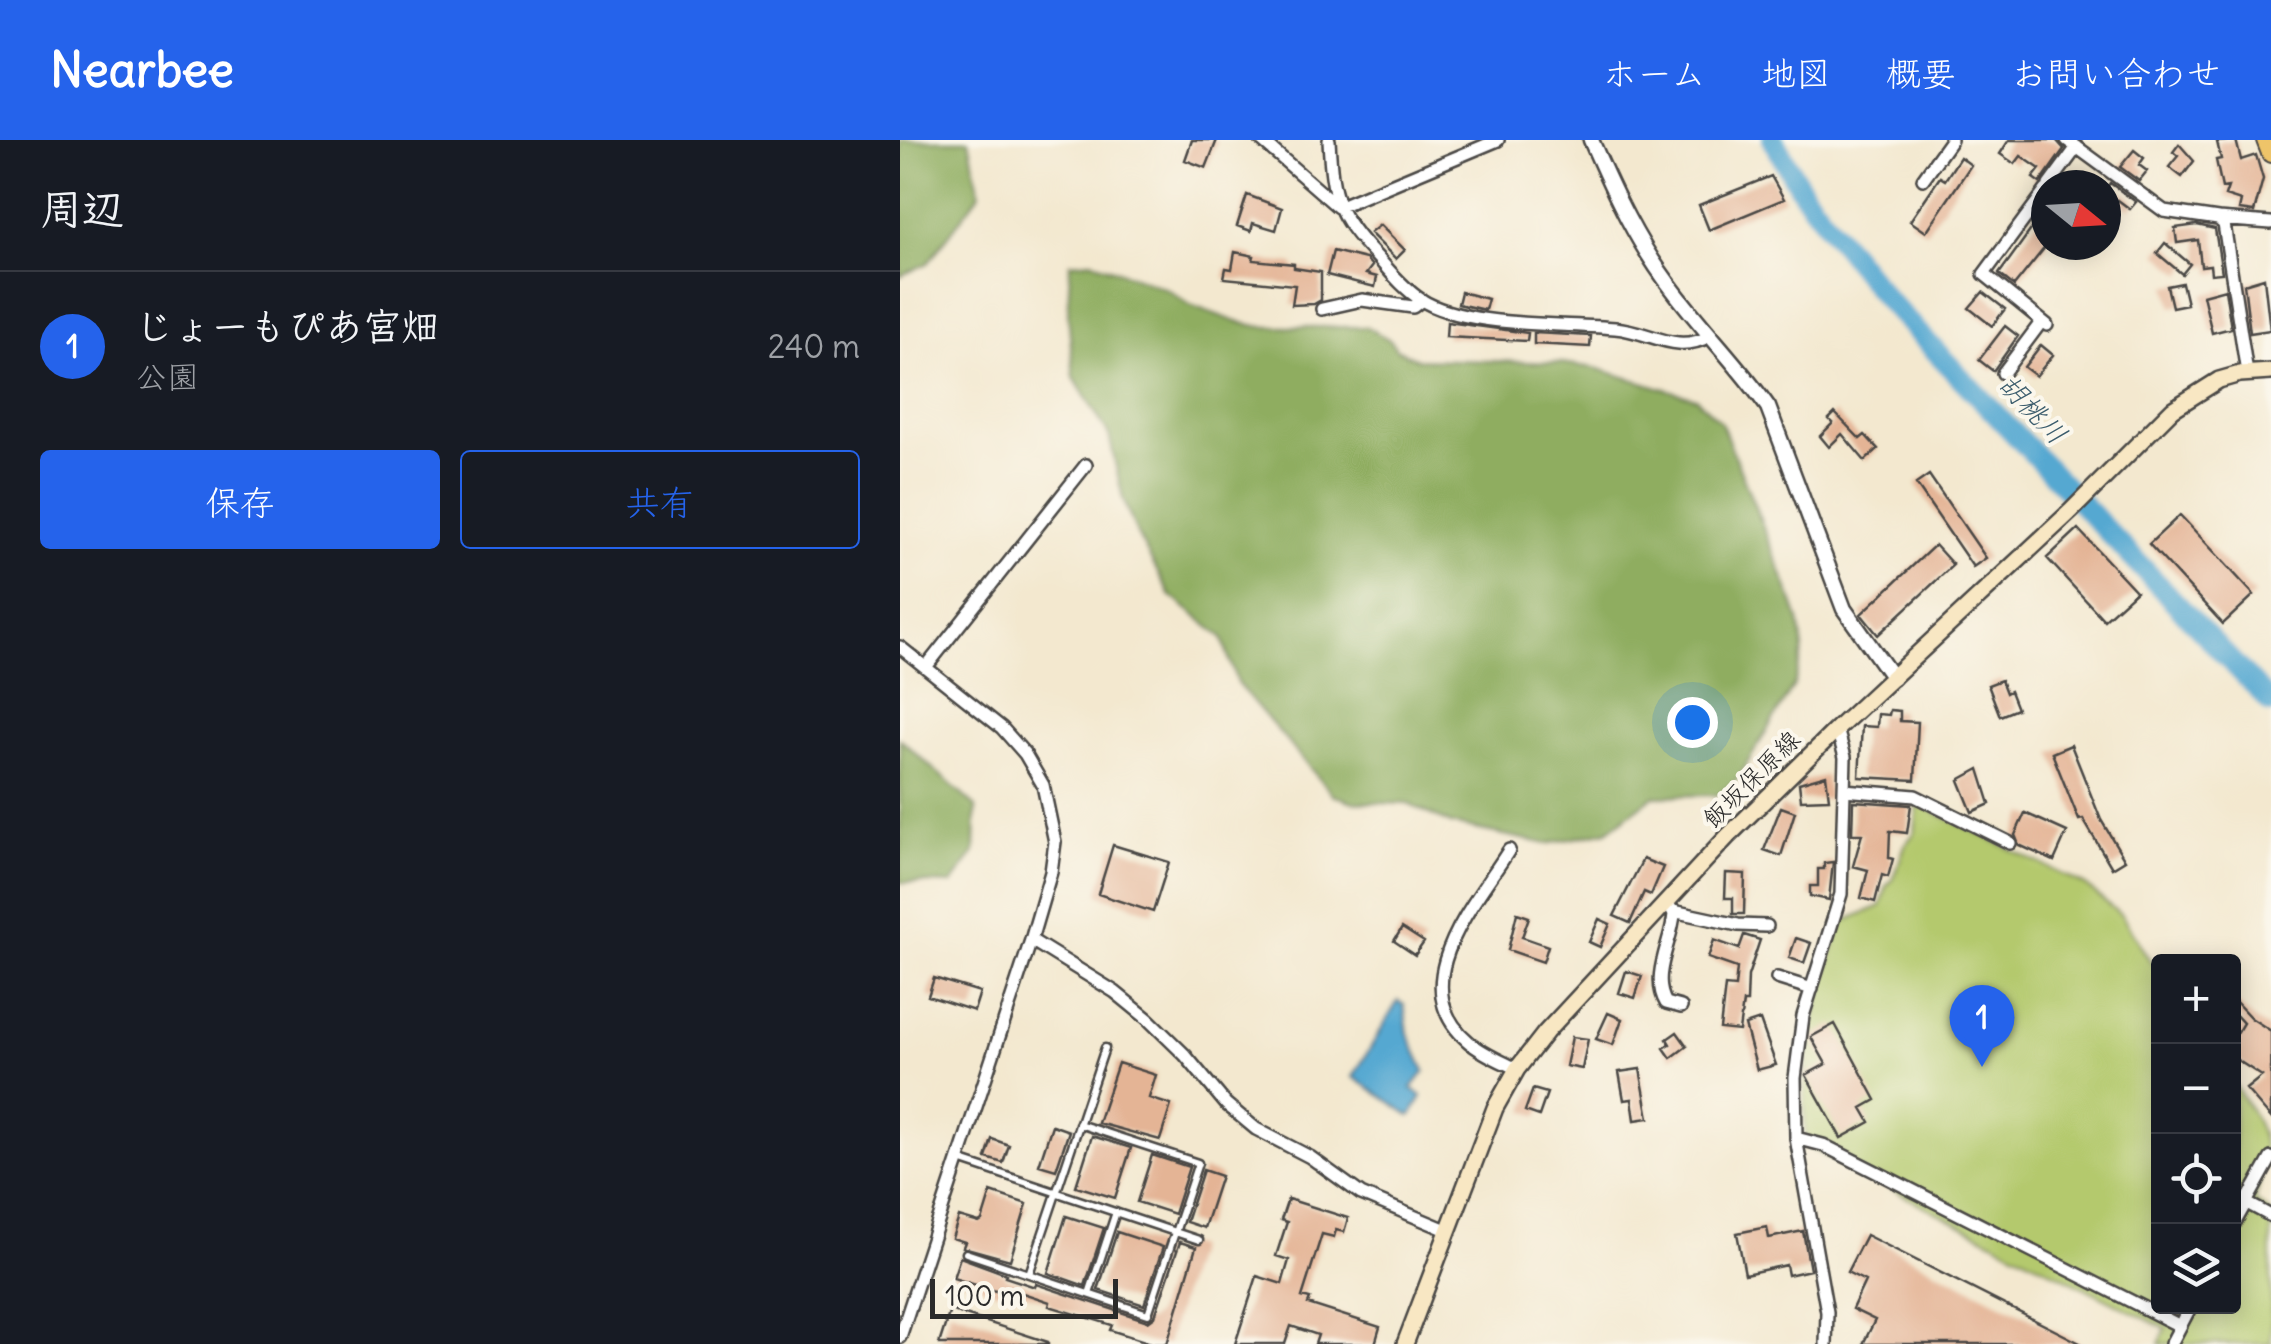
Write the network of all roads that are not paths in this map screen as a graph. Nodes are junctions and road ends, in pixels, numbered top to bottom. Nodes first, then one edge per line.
1 (1261, 140) edge
2 (1329, 140) edge
3 (1498, 140) edge
4 (1591, 140) edge
5 (1952, 140) edge
6 (2266, 140) edge
7 (2072, 144) edge
8 (2271, 153) edge
9 (2057, 170) edge
10 (1923, 180) dead end
11 (1338, 208) junction
12 (2031, 210) edge
13 (2218, 219) junction
14 (2271, 224) edge
15 (1422, 300) junction
16 (1322, 309) dead end
17 (1710, 336) junction
18 (2271, 372) edge
19 (2003, 373) dead end
20 (2248, 373) junction
21 (1086, 465) dead end
22 (900, 648) edge
23 (926, 668) junction
24 (1893, 678) junction
25 (1837, 729) junction
26 (1844, 790) junction
27 (2010, 843) dead end
28 (1509, 850) dead end
29 (1670, 906) junction
30 (1766, 926) dead end
31 (1031, 940) junction
32 (1777, 978) dead end
33 (1812, 989) junction
34 (1681, 1006) dead end
35 (1104, 1048) dead end
36 (1517, 1069) junction
37 (1079, 1124) junction
38 (1796, 1138) junction
39 (2271, 1158) edge
40 (958, 1160) junction
41 (1056, 1192) junction
42 (2245, 1202) junction
43 (2241, 1210) edge
44 (1116, 1212) junction
45 (2271, 1216) edge
46 (1449, 1230) junction
47 (1175, 1232) junction
48 (1199, 1240) dead end
49 (966, 1253) dead end
50 (1029, 1274) junction
51 (1089, 1294) junction
52 (2186, 1314) edge
53 (2180, 1326) junction
54 (900, 1337) edge
55 (1405, 1344) edge
56 (1826, 1344) edge
57 (2171, 1344) edge

1 - 11 street
2 - 11 street
3 - 11 street
4 - 17 street
5 - 10 street
6 - 8 main road
7 - 9 street
7 - 13 street
11 - 15 street
12 - 19 street
13 - 14 street
13 - 20 street
15 - 16 street
15 - 17 street
17 - 24 street
18 - 20 main road, 飯坂保原線
20 - 24 main road, 飯坂保原線
21 - 23 street
22 - 23 street
23 - 31 street
24 - 25 main road, 飯坂保原線
25 - 26 street
25 - 29 main road, 飯坂保原線
26 - 27 street
26 - 33 street
28 - 36 street
29 - 30 street
29 - 34 street
29 - 36 main road, 飯坂保原線
31 - 40 street
31 - 46 street
32 - 33 street
33 - 38 street
35 - 37 lane
36 - 46 main road, 飯坂保原線
37 - 41 lane
37 - 47 lane
38 - 53 street
38 - 56 street
39 - 42 street
40 - 41 lane
40 - 54 street
41 - 44 lane
41 - 50 lane
42 - 43 street
42 - 45 street
44 - 47 lane
44 - 51 lane
46 - 55 main road, 飯坂保原線
47 - 48 lane
47 - 51 lane
49 - 50 lane
50 - 51 lane
52 - 53 street
53 - 57 street

